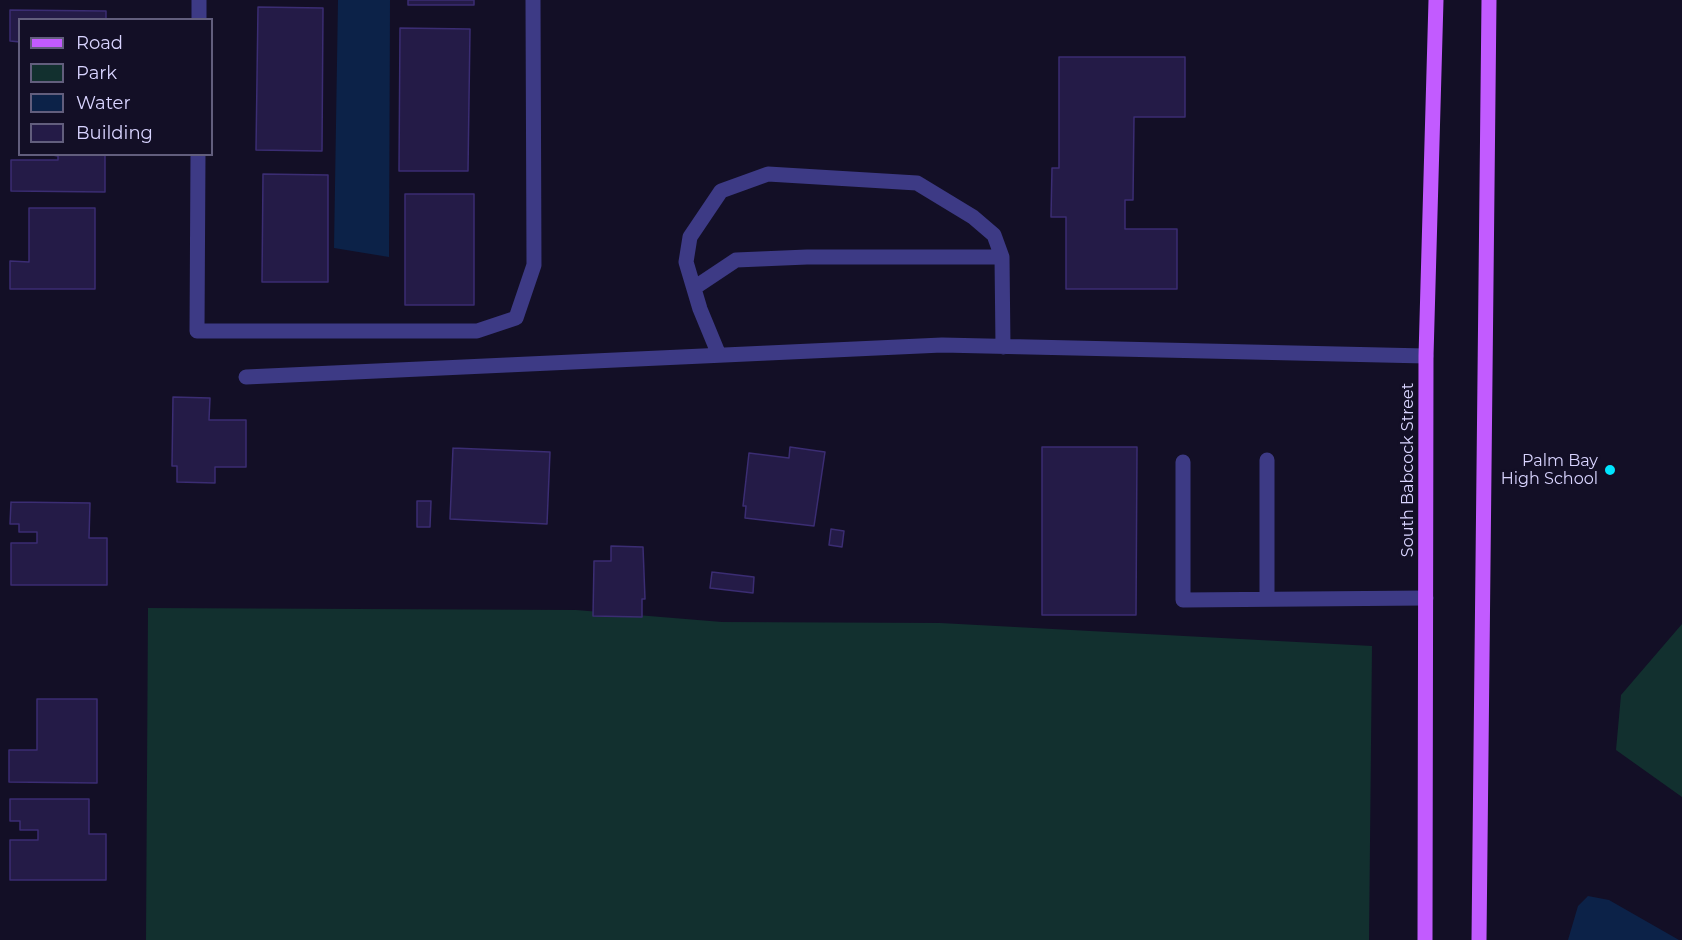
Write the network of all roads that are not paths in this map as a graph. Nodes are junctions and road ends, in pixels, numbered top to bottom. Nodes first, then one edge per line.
1 (199, 0) edge
2 (533, 0) edge
3 (1436, 0) edge
4 (1490, 0) edge
5 (199, 18) edge
6 (198, 156) edge
7 (1002, 256) junction
8 (694, 288) junction
9 (1003, 347) junction
10 (719, 355) junction
11 (1426, 356) junction
12 (246, 377) dead end
13 (1267, 460) dead end
14 (1183, 462) dead end
15 (1426, 598) junction
16 (1267, 599) junction
17 (1425, 940) edge
18 (1479, 940) edge

1 - 5 street
2 - 6 street
3 - 11 main road, South Babcock Street
4 - 18 main road
7 - 8 street
7 - 8 street
7 - 9 street
8 - 10 street
9 - 10 street
9 - 11 street
10 - 12 street
11 - 15 main road, South Babcock Street
13 - 16 street
14 - 16 street
15 - 16 street
15 - 17 main road, South Babcock Street

